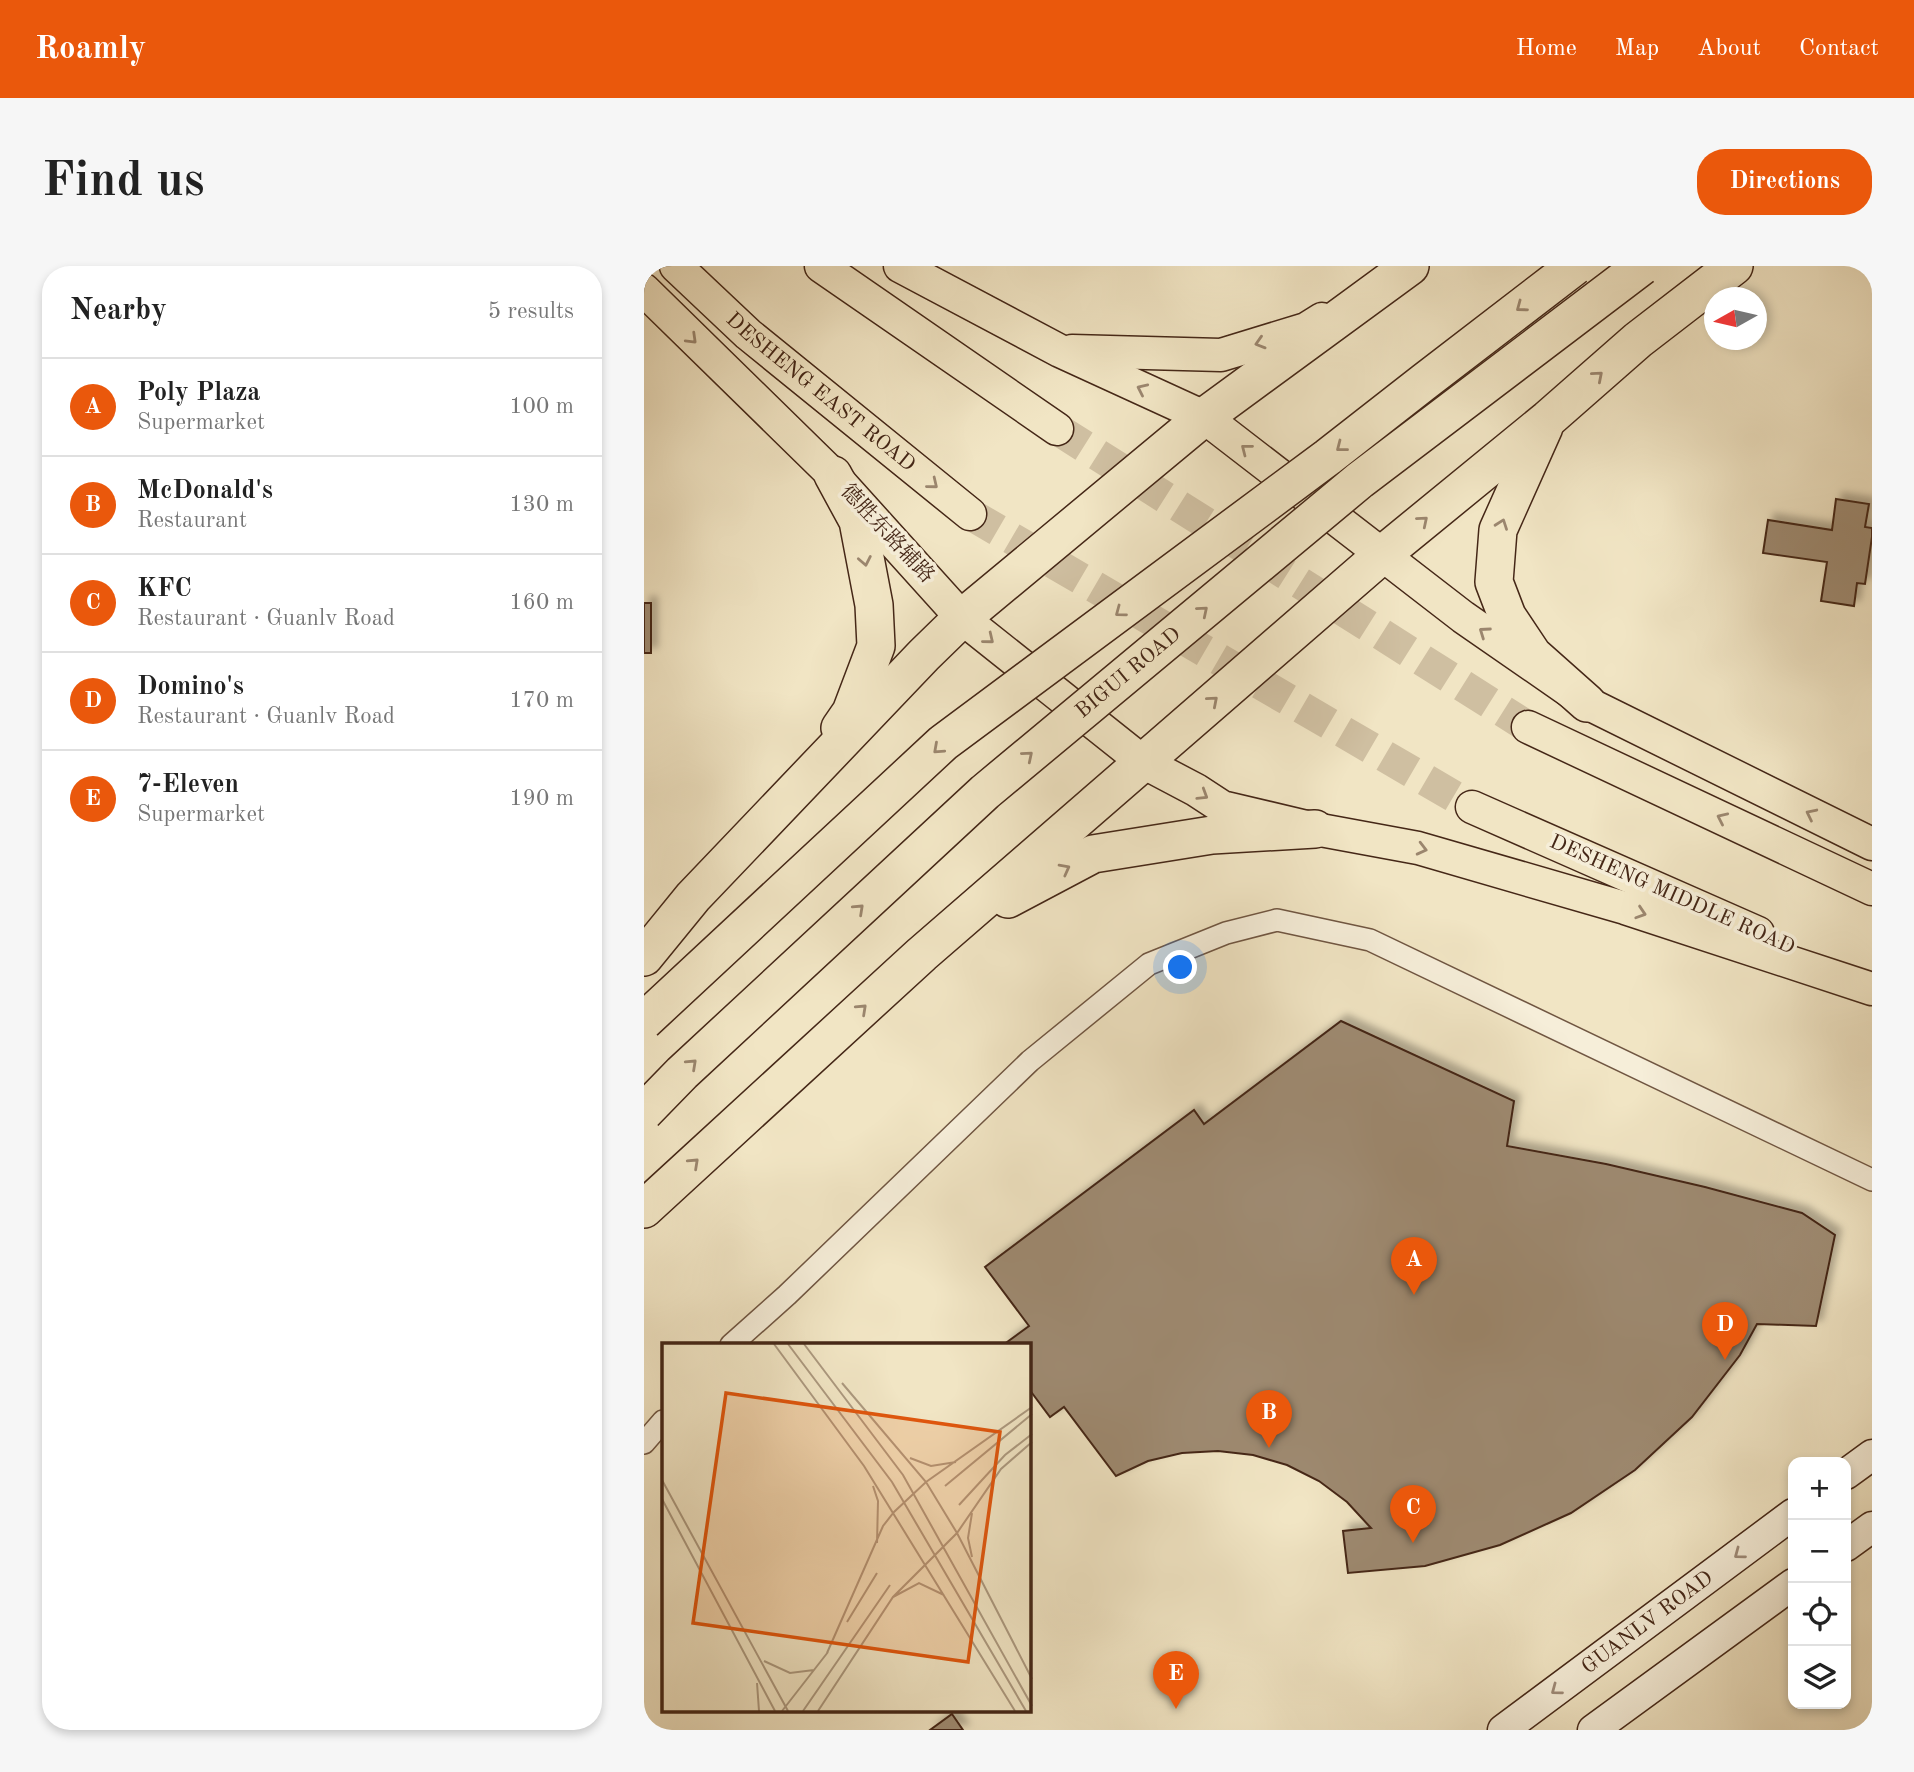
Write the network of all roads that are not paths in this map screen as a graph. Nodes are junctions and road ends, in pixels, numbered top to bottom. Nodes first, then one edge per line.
1 (676, 266) edge
2 (821, 266) edge
3 (900, 266) edge
4 (1575, 266) edge
5 (1642, 266) edge
6 (1734, 266) edge
7 (1409, 267) edge
8 (644, 290) edge
9 (1059, 351) junction
10 (1204, 417) junction
11 (1548, 419) junction
12 (1057, 429) tunnel mouth
13 (833, 475) junction
14 (970, 514) tunnel mouth
15 (1383, 554) junction
16 (962, 618) junction
17 (1587, 704) junction
18 (1528, 727) tunnel mouth
19 (1143, 762) junction
20 (805, 779) junction
21 (1472, 807) tunnel mouth
22 (1315, 829) junction
23 (1872, 844) edge
24 (1872, 889) edge
25 (922, 954) junction
26 (644, 957) edge
27 (1872, 983) edge
28 (1872, 989) edge
29 (644, 1021) edge
30 (644, 1112) edge
31 (1872, 1180) edge
32 (644, 1209) edge
33 (734, 1343) edge
34 (662, 1422) edge
35 (644, 1443) edge
36 (1872, 1455) edge
37 (1851, 1470) edge
38 (1788, 1518) edge
39 (1872, 1527) edge
40 (1851, 1542) edge
41 (1788, 1588) edge
42 (1503, 1730) edge
43 (1593, 1730) edge

1 -> 14 main road, DESHENG EAST ROAD
2 - 12 main road
3 - 9 main road
4 -> 29 highway, bridge
30 -> 5 highway, BIGUI ROAD, bridge
11 -> 6 highway
7 -> 9 main road
7 - 10 highway
8 -> 13 main road, 德胜东路辅路
10 -> 9 main road
15 -> 10 main road
10 - 16 highway
15 -> 11 highway
17 -> 11 highway
13 - 16 main road, 德胜东路辅路
13 -> 20 highway
17 -> 15 main road
19 -> 15 highway
16 -> 19 main road, 德胜东路辅路
16 - 20 highway
23 -> 17 main road
24 -> 18 main road
19 -> 22 main road, 德胜东路辅路
19 - 25 highway
20 - 26 highway
21 - 27 main road, DESHENG MIDDLE ROAD
25 -> 22 highway
22 -> 28 main road, 德胜东路辅路
32 -> 25 highway
31 - 33 street
34 - 35 street
36 - 37 main road
38 -> 42 main road, GUANLV ROAD
39 - 40 main road
41 - 43 main road

